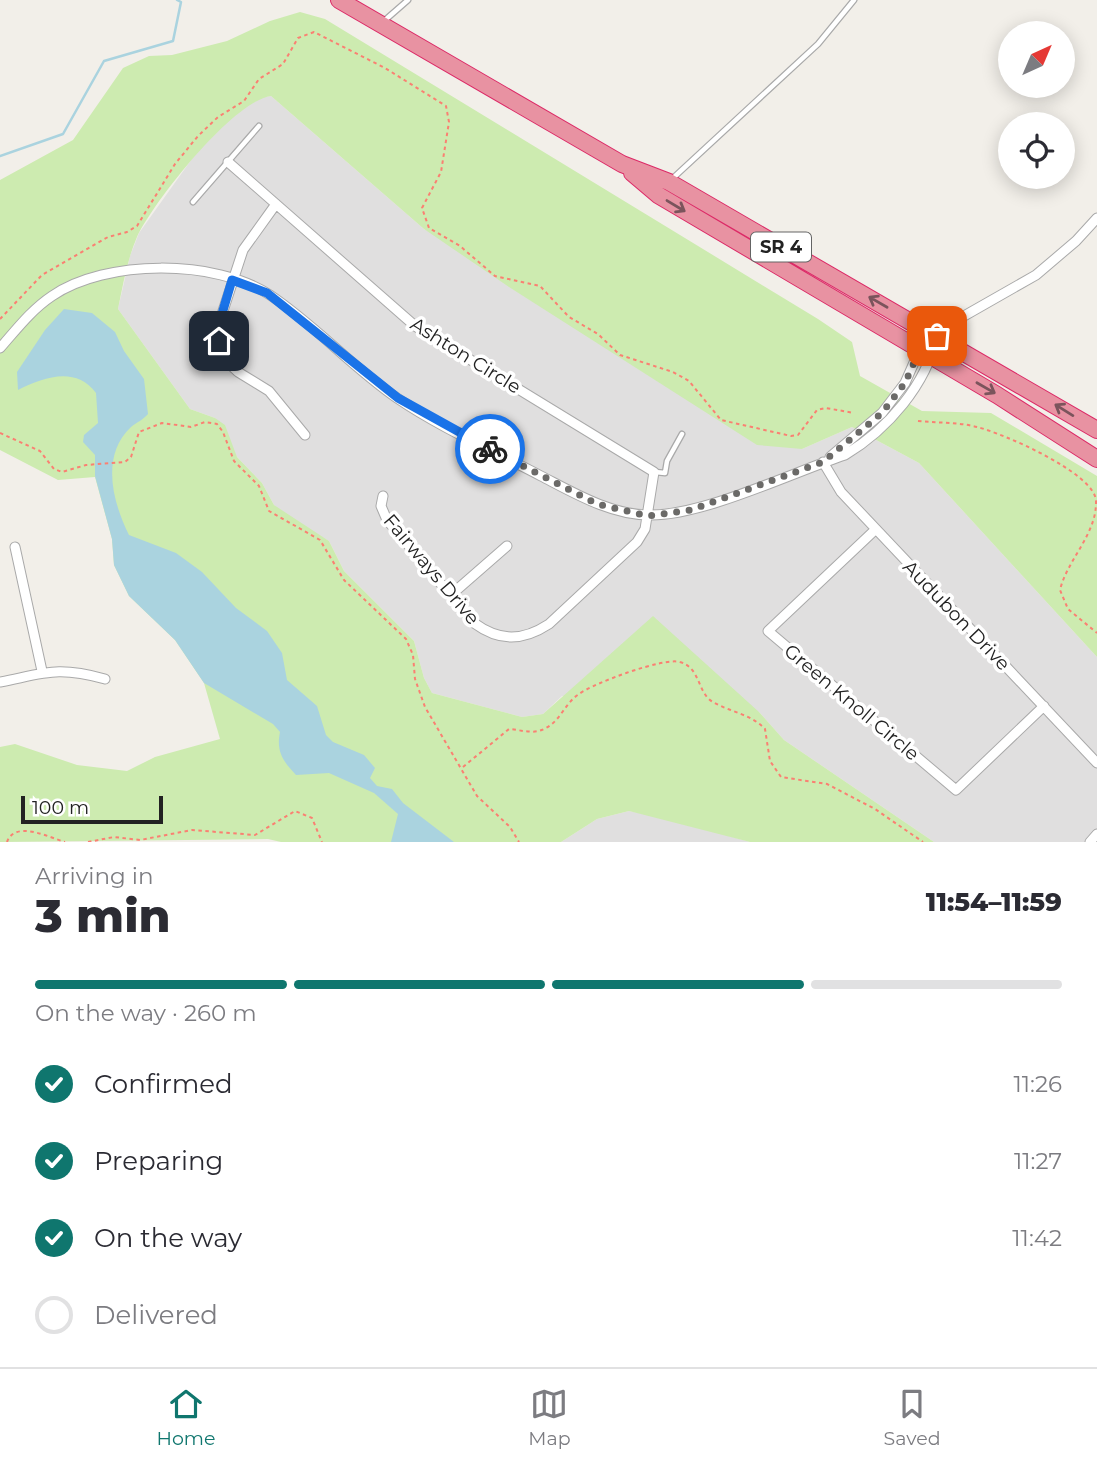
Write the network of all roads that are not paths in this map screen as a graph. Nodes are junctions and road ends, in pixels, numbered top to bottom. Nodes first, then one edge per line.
1 (339, 0) edge
2 (408, 0) edge
3 (854, 0) edge
4 (381, 24) junction
5 (259, 126) dead end
6 (228, 162) junction
7 (622, 164) junction
8 (669, 182) junction
9 (193, 202) dead end
10 (276, 204) junction
11 (1097, 218) edge
12 (232, 280) junction
13 (937, 336) junction
14 (0, 348) edge
15 (926, 353) junction
16 (1097, 430) edge
17 (682, 434) dead end
18 (305, 435) dead end
19 (1097, 458) edge
20 (823, 462) junction
21 (654, 472) junction
22 (383, 496) dead end
23 (648, 516) junction
24 (876, 529) junction
25 (507, 546) dead end
26 (15, 547) dead end
27 (452, 594) junction
28 (43, 671) junction
29 (105, 678) dead end
30 (0, 682) edge
31 (1044, 706) junction
32 (1097, 763) edge
33 (1097, 834) edge
34 (1090, 842) edge

1 - 4 highway, SR 4
2 - 4 lane
3 - 8 lane
4 - 7 highway, SR 4
5 - 6 lane
6 - 9 lane
6 - 10 street, Ashton Circle
7 - 8 highway, SR 4
7 -> 15 highway, SR 4
13 -> 8 highway, SR 4
10 - 12 street
10 - 21 street, Ashton Circle
11 - 13 street
12 - 14 street
12 - 18 street
12 - 23 street
13 - 15 street
16 -> 13 highway, SR 4
15 -> 19 highway, SR 4
15 - 20 street
15 - 20 street
17 - 21 lane
20 - 23 street
20 - 24 street, Audubon Drive
21 - 23 street
22 - 27 street, Fairways Drive
23 - 27 street, Fairways Drive
24 - 31 street, Audubon Drive
24 - 31 street, Green Knoll Circle
25 - 27 street
26 - 28 street
28 - 29 street
28 - 30 street
31 - 32 street, Audubon Drive
33 - 34 street

